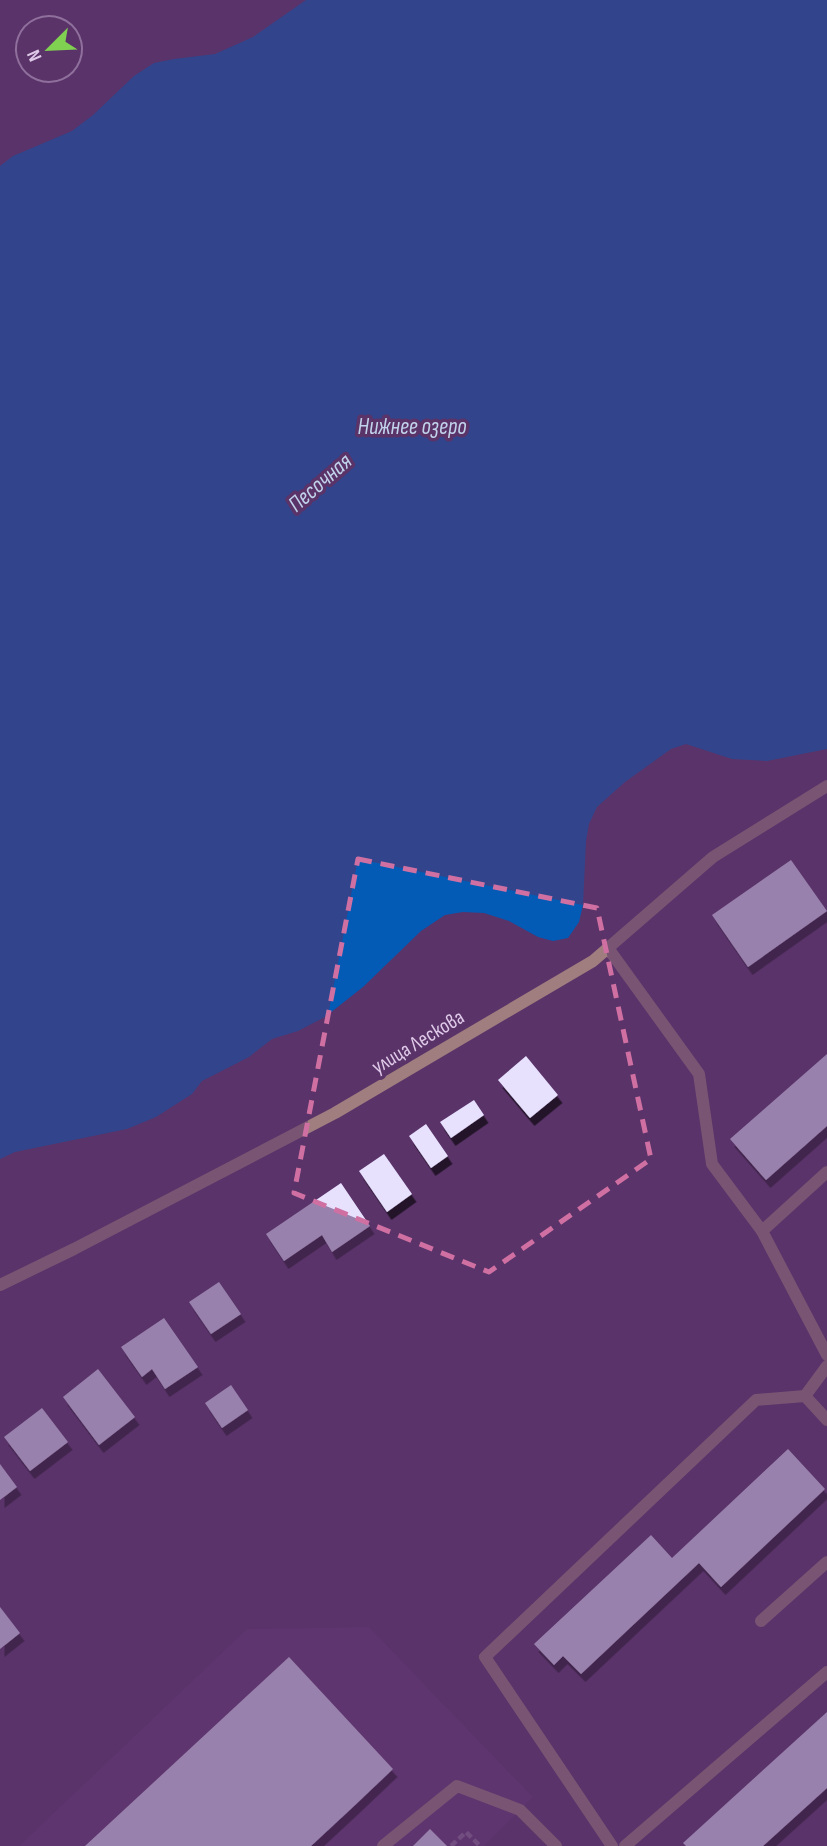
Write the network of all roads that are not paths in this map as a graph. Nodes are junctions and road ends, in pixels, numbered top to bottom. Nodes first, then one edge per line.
1 (827, 786) edge
2 (608, 948) junction
3 (827, 1172) edge
4 (762, 1231) junction
5 (0, 1285) edge
6 (827, 1355) edge
7 (827, 1366) edge
8 (805, 1395) junction
9 (827, 1420) edge
10 (827, 1562) edge
11 (761, 1621) dead end
12 (827, 1672) edge
13 (383, 1846) edge
14 (556, 1846) edge
15 (612, 1846) edge
16 (625, 1846) edge

1 - 2 street, улица Лескова
2 - 4 street
2 - 5 street, улица Лескова
3 - 4 street
4 - 6 street
7 - 8 street
8 - 9 street
8 - 15 street
10 - 11 street
12 - 16 street
13 - 14 street

